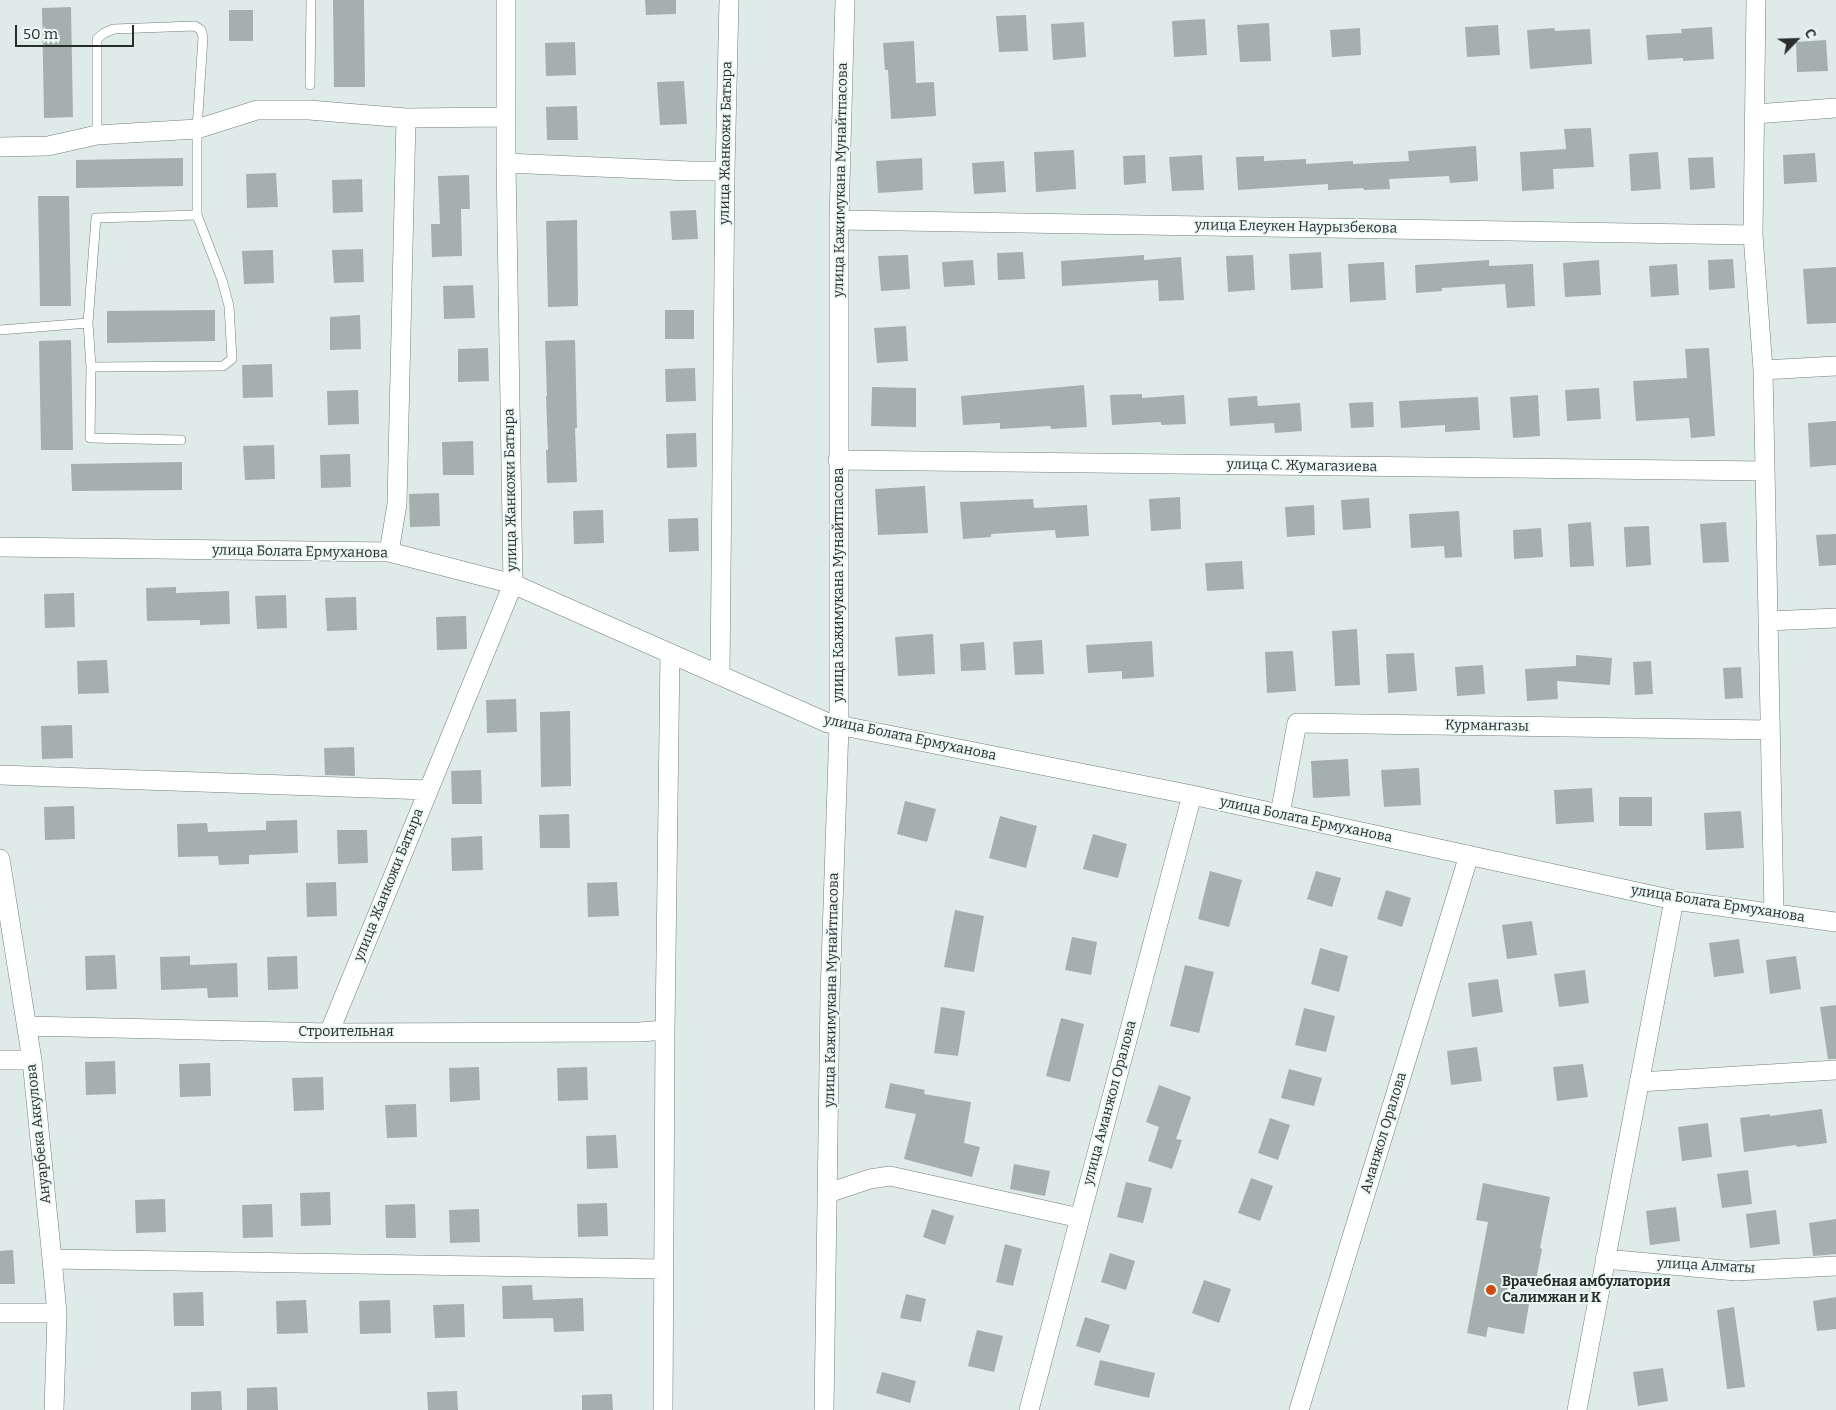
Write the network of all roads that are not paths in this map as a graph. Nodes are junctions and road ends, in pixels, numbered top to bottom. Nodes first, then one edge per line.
1 (311, 0) edge
2 (506, 0) edge
3 (729, 0) edge
4 (846, 0) edge
5 (1756, 0) edge
6 (310, 85) dead end
7 (1836, 108) edge
8 (1755, 114) junction
9 (506, 117) junction
10 (406, 118) junction
11 (197, 130) junction
12 (97, 136) junction
13 (0, 147) edge
14 (506, 163) junction
15 (725, 171) junction
16 (197, 215) junction
17 (839, 220) junction
18 (1753, 235) junction
19 (88, 323) junction
20 (0, 330) edge
21 (1836, 366) edge
22 (91, 367) junction
23 (1763, 370) junction
24 (181, 440) dead end
25 (838, 460) junction
26 (1765, 471) junction
27 (0, 547) edge
28 (389, 552) junction
29 (513, 584) junction
30 (1836, 618) edge
31 (1768, 620) junction
32 (670, 653) junction
33 (720, 675) junction
34 (839, 726) junction
35 (1770, 730) junction
36 (0, 775) edge
37 (428, 790) junction
38 (1192, 796) junction
39 (1280, 814) junction
40 (1469, 856) junction
41 (0, 859) edge
42 (1674, 900) junction
43 (1774, 914) junction
44 (1836, 922) edge
45 (27, 1026) junction
46 (665, 1030) junction
47 (329, 1033) junction
48 (0, 1060) edge
49 (32, 1060) junction
50 (1836, 1070) edge
51 (1640, 1082) junction
52 (828, 1193) junction
53 (1080, 1218) junction
54 (52, 1259) junction
55 (1606, 1259) junction
56 (1836, 1266) edge
57 (663, 1269) junction
58 (0, 1313) edge
59 (57, 1313) junction
60 (54, 1410) edge
61 (663, 1410) edge
62 (824, 1410) edge
63 (1029, 1410) edge
64 (1299, 1410) edge
65 (1577, 1410) edge

1 - 6 lane
2 - 9 street, улица Жанкожи Батыра
3 - 15 street, улица Жанкожи Батыра
4 - 17 street, улица Кажимукана Мунайтпасова
5 - 8 street
7 - 8 street
8 - 18 street
9 - 10 street
9 - 14 street, улица Жанкожи Батыра
10 - 11 street
10 - 28 street
11 - 12 street
11 - 12 lane
11 - 16 lane
12 - 13 street
14 - 15 street
14 - 29 street, улица Жанкожи Батыра
15 - 33 street, улица Жанкожи Батыра
16 - 19 lane
16 - 22 lane
17 - 18 street, улица Елеукен Наурызбекова
17 - 25 street, улица Кажимукана Мунайтпасова
18 - 23 street
19 - 20 lane
19 - 22 lane
21 - 23 street
22 - 24 lane
23 - 26 street
25 - 26 street, улица С. Жумагазиева
25 - 34 street, улица Кажимукана Мунайтпасова
26 - 31 street
27 - 28 street, улица Болата Ермуханова
28 - 29 street, улица Болата Ермуханова
29 - 32 street, улица Болата Ермуханова
29 - 37 street, улица Жанкожи Батыра
30 - 31 street
31 - 35 street
32 - 33 street, улица Болата Ермуханова
32 - 46 street
33 - 34 street, улица Болата Ермуханова
34 - 38 street, улица Болата Ермуханова
34 - 52 street, улица Кажимукана Мунайтпасова
35 - 39 street, Курмангазы
35 - 43 street
36 - 37 street
37 - 47 street, улица Жанкожи Батыра
38 - 39 street, улица Болата Ермуханова
38 - 53 street, улица Аманжол Оралова
39 - 40 street, улица Болата Ермуханова
40 - 42 street, улица Болата Ермуханова
40 - 64 street, Аманжол Оралова
41 - 45 street, Ануарбека Аккулова
42 - 43 street, улица Болата Ермуханова
42 - 51 street
43 - 44 street, улица Болата Ермуханова
45 - 47 street, Строительная
45 - 49 street, Ануарбека Аккулова
46 - 47 street, Строительная
46 - 57 street
48 - 49 street
49 - 54 street, Ануарбека Аккулова
50 - 51 street
51 - 55 street
52 - 53 street
52 - 62 street, улица Кажимукана Мунайтпасова
53 - 63 street, улица Аманжол Оралова
54 - 57 street
54 - 59 street, Ануарбека Аккулова
55 - 56 street, улица Алматы
55 - 65 street
57 - 61 street
58 - 59 street
59 - 60 street, Ануарбека Аккулова

